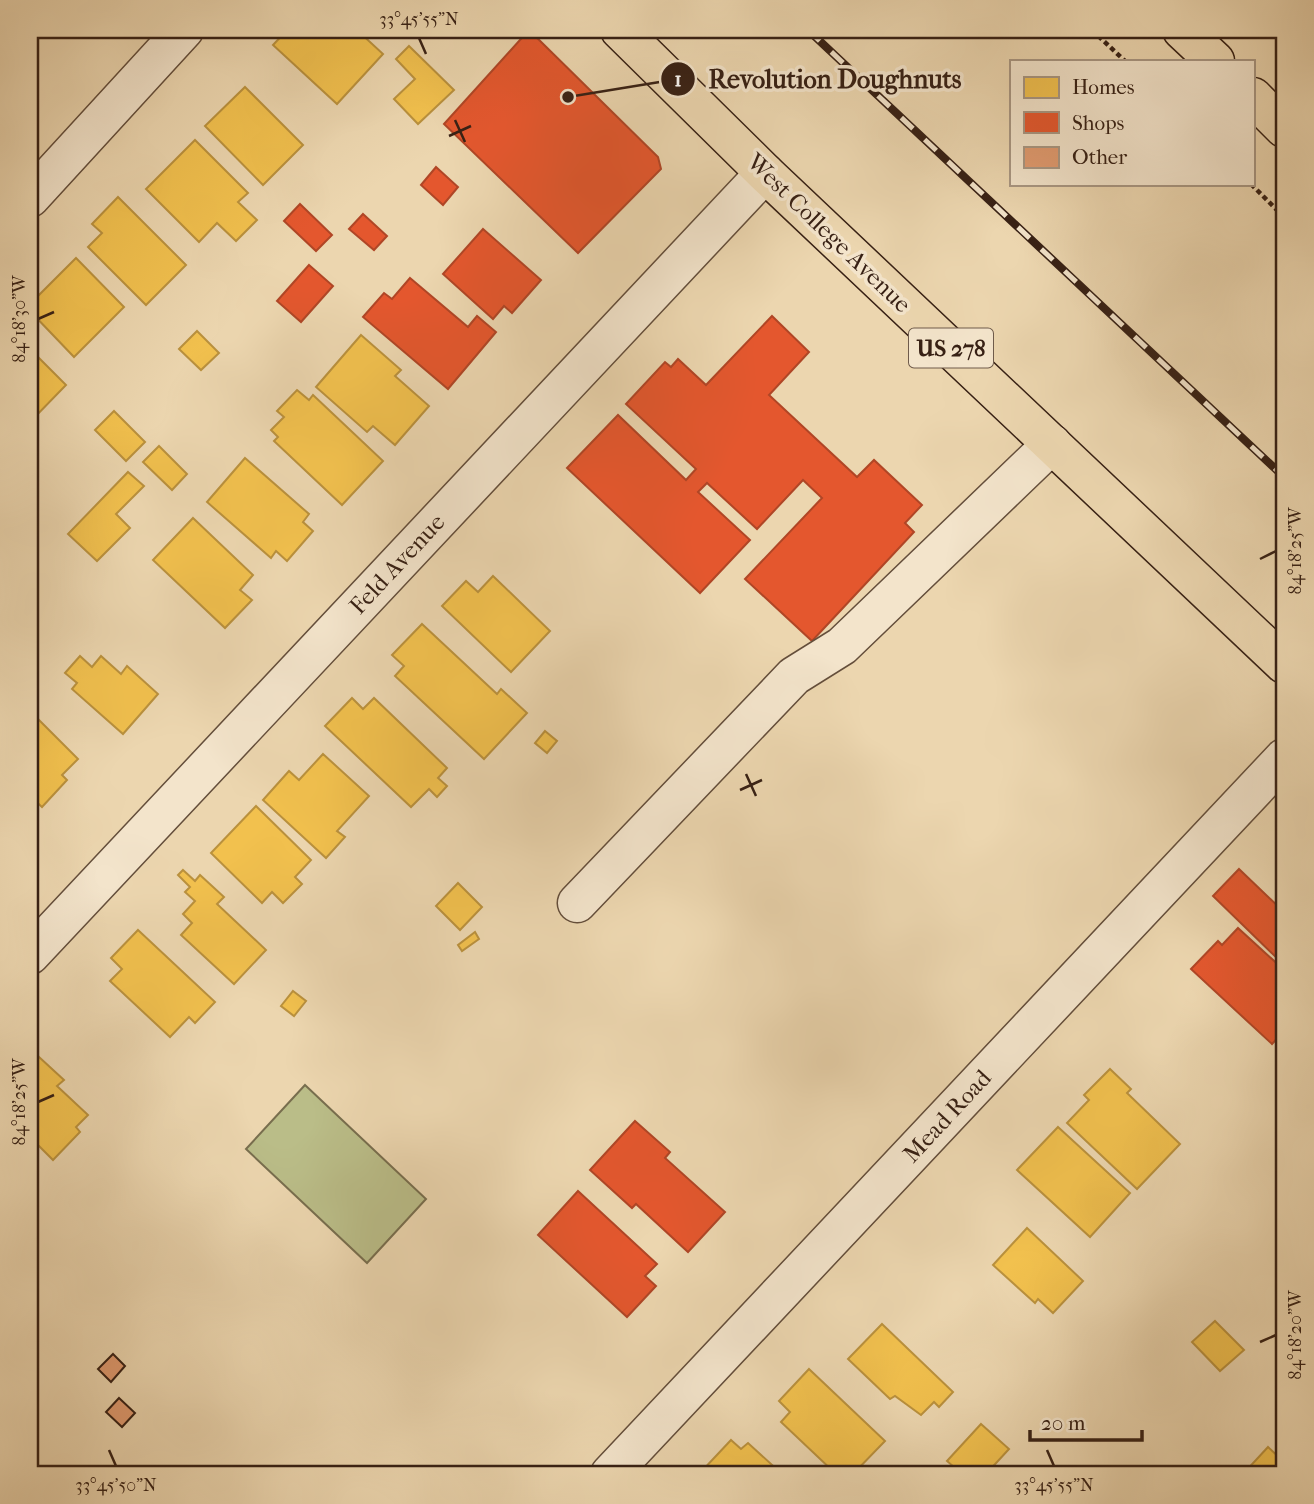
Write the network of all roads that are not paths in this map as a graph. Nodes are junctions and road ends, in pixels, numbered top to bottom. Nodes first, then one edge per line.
1 (184, 30) edge
2 (621, 30) edge
3 (1183, 30) edge
4 (1214, 60) edge
5 (1254, 98) edge
6 (1284, 128) edge
7 (765, 173) junction
8 (30, 198) edge
9 (1052, 444) junction
10 (1284, 664) edge
11 (1284, 758) edge
12 (578, 902) dead end
13 (30, 956) edge
14 (610, 1474) edge

1 - 8 street
2 - 7 main road, West College Avenue / US 278
3 - 4 main road
5 - 6 main road
7 - 9 main road, West College Avenue / US 278
7 - 13 street, Feld Avenue
9 - 10 main road, West College Avenue / US 278
9 - 12 street
11 - 14 street, Mead Road

